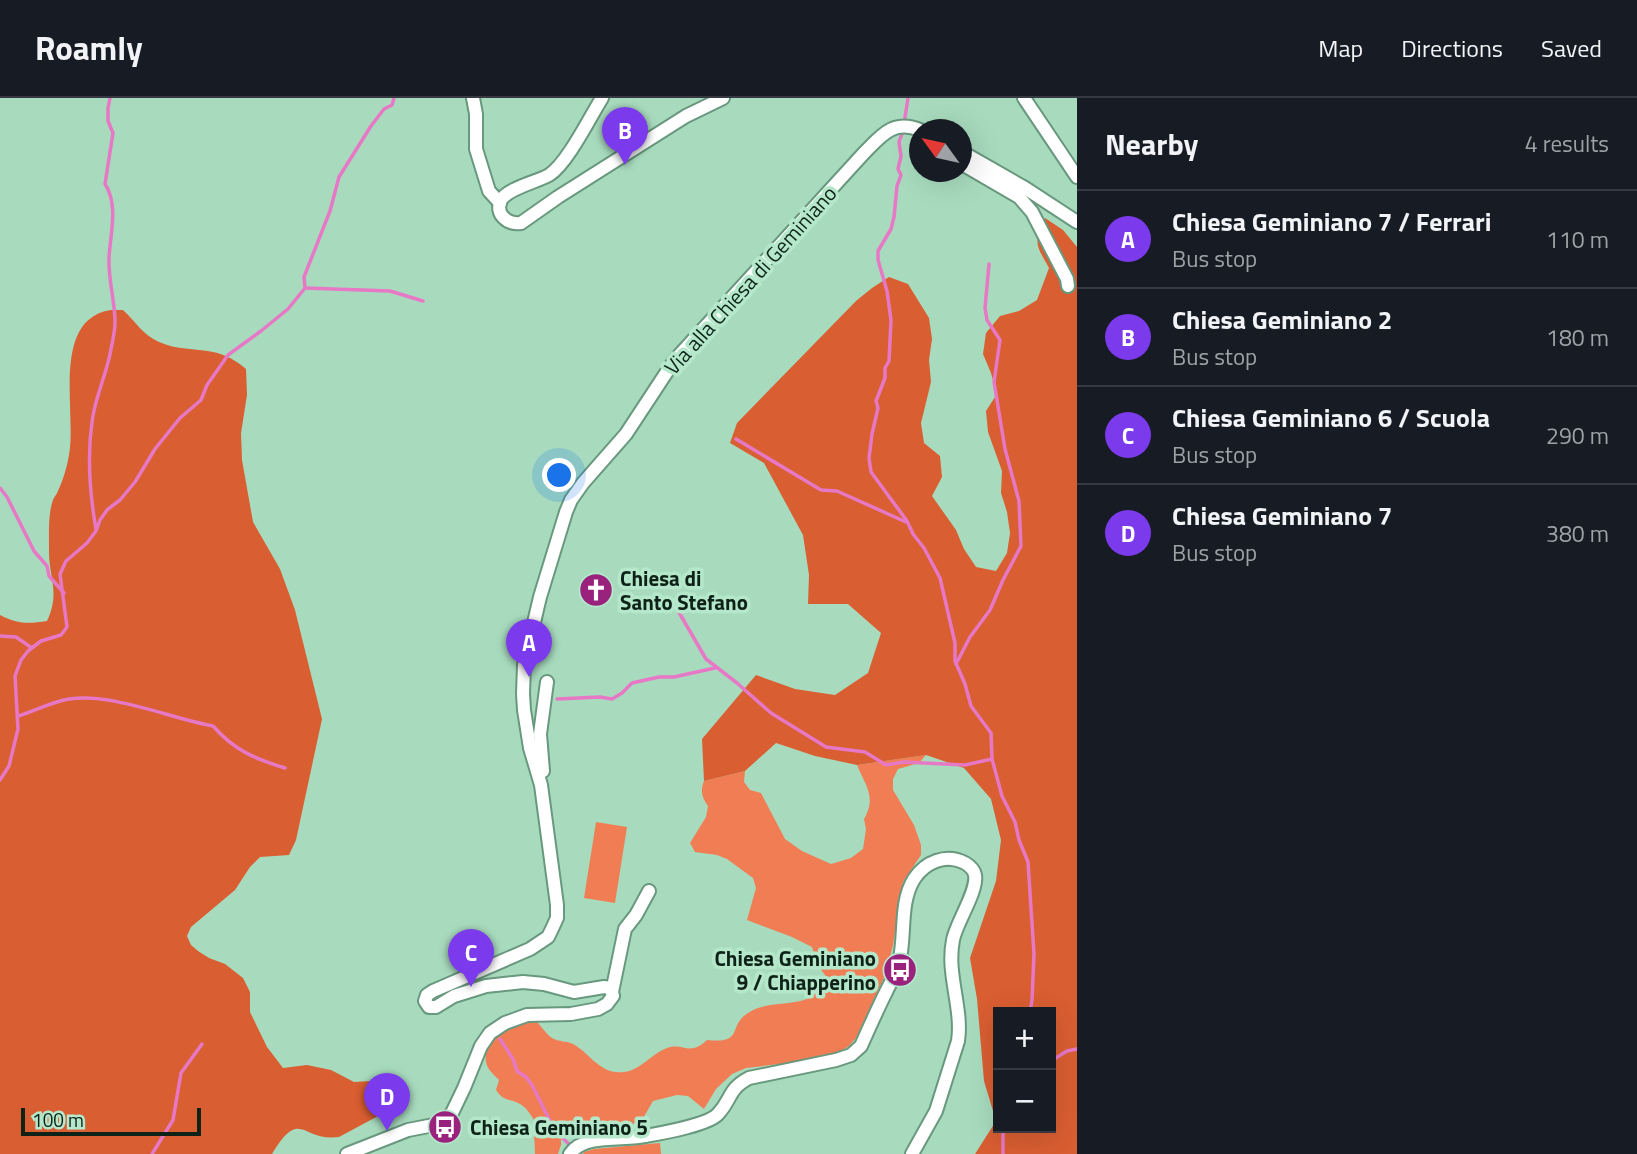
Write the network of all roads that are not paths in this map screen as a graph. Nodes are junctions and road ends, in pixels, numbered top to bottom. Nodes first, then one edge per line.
1 (472, 98) edge
2 (602, 98) edge
3 (723, 98) edge
4 (1024, 98) edge
5 (909, 127) edge
6 (972, 158) edge
7 (972, 170) edge
8 (1077, 177) edge
9 (500, 203) junction
10 (1077, 222) edge
11 (1053, 275) dead end
12 (547, 682) dead end
13 (541, 785) junction
14 (649, 891) dead end
15 (612, 992) junction
16 (347, 1154) edge
17 (570, 1154) edge
18 (912, 1154) edge

1 - 9 street
2 - 9 street
3 - 9 street
4 - 8 street
5 - 13 street, Via alla Chiesa di Geminiano
6 - 10 street
7 - 11 street
12 - 13 street
13 - 15 street, Via alla Chiesa di Geminiano
14 - 15 street
15 - 16 street
17 - 18 street

